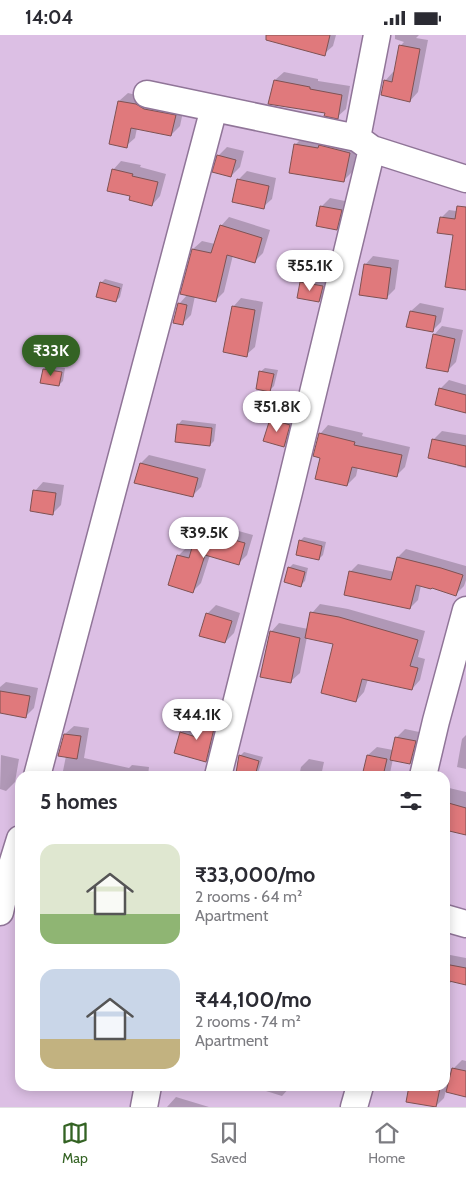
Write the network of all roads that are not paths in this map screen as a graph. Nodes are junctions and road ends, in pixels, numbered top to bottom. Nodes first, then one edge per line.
1 (377, 35) edge
2 (147, 94) dead end
3 (214, 108) junction
4 (364, 144) junction
5 (466, 179) edge
6 (466, 610) edge
7 (38, 771) edge
8 (219, 771) edge
9 (424, 771) edge
10 (15, 855) edge
11 (0, 912) edge
12 (450, 919) edge
13 (466, 924) edge
14 (147, 1091) edge
15 (359, 1091) edge
16 (144, 1107) edge
17 (354, 1107) edge

1 - 4 street
2 - 3 street
3 - 4 street
3 - 7 street
4 - 5 street
4 - 8 street
6 - 9 street
10 - 11 street
12 - 13 street
14 - 16 street
15 - 17 street

